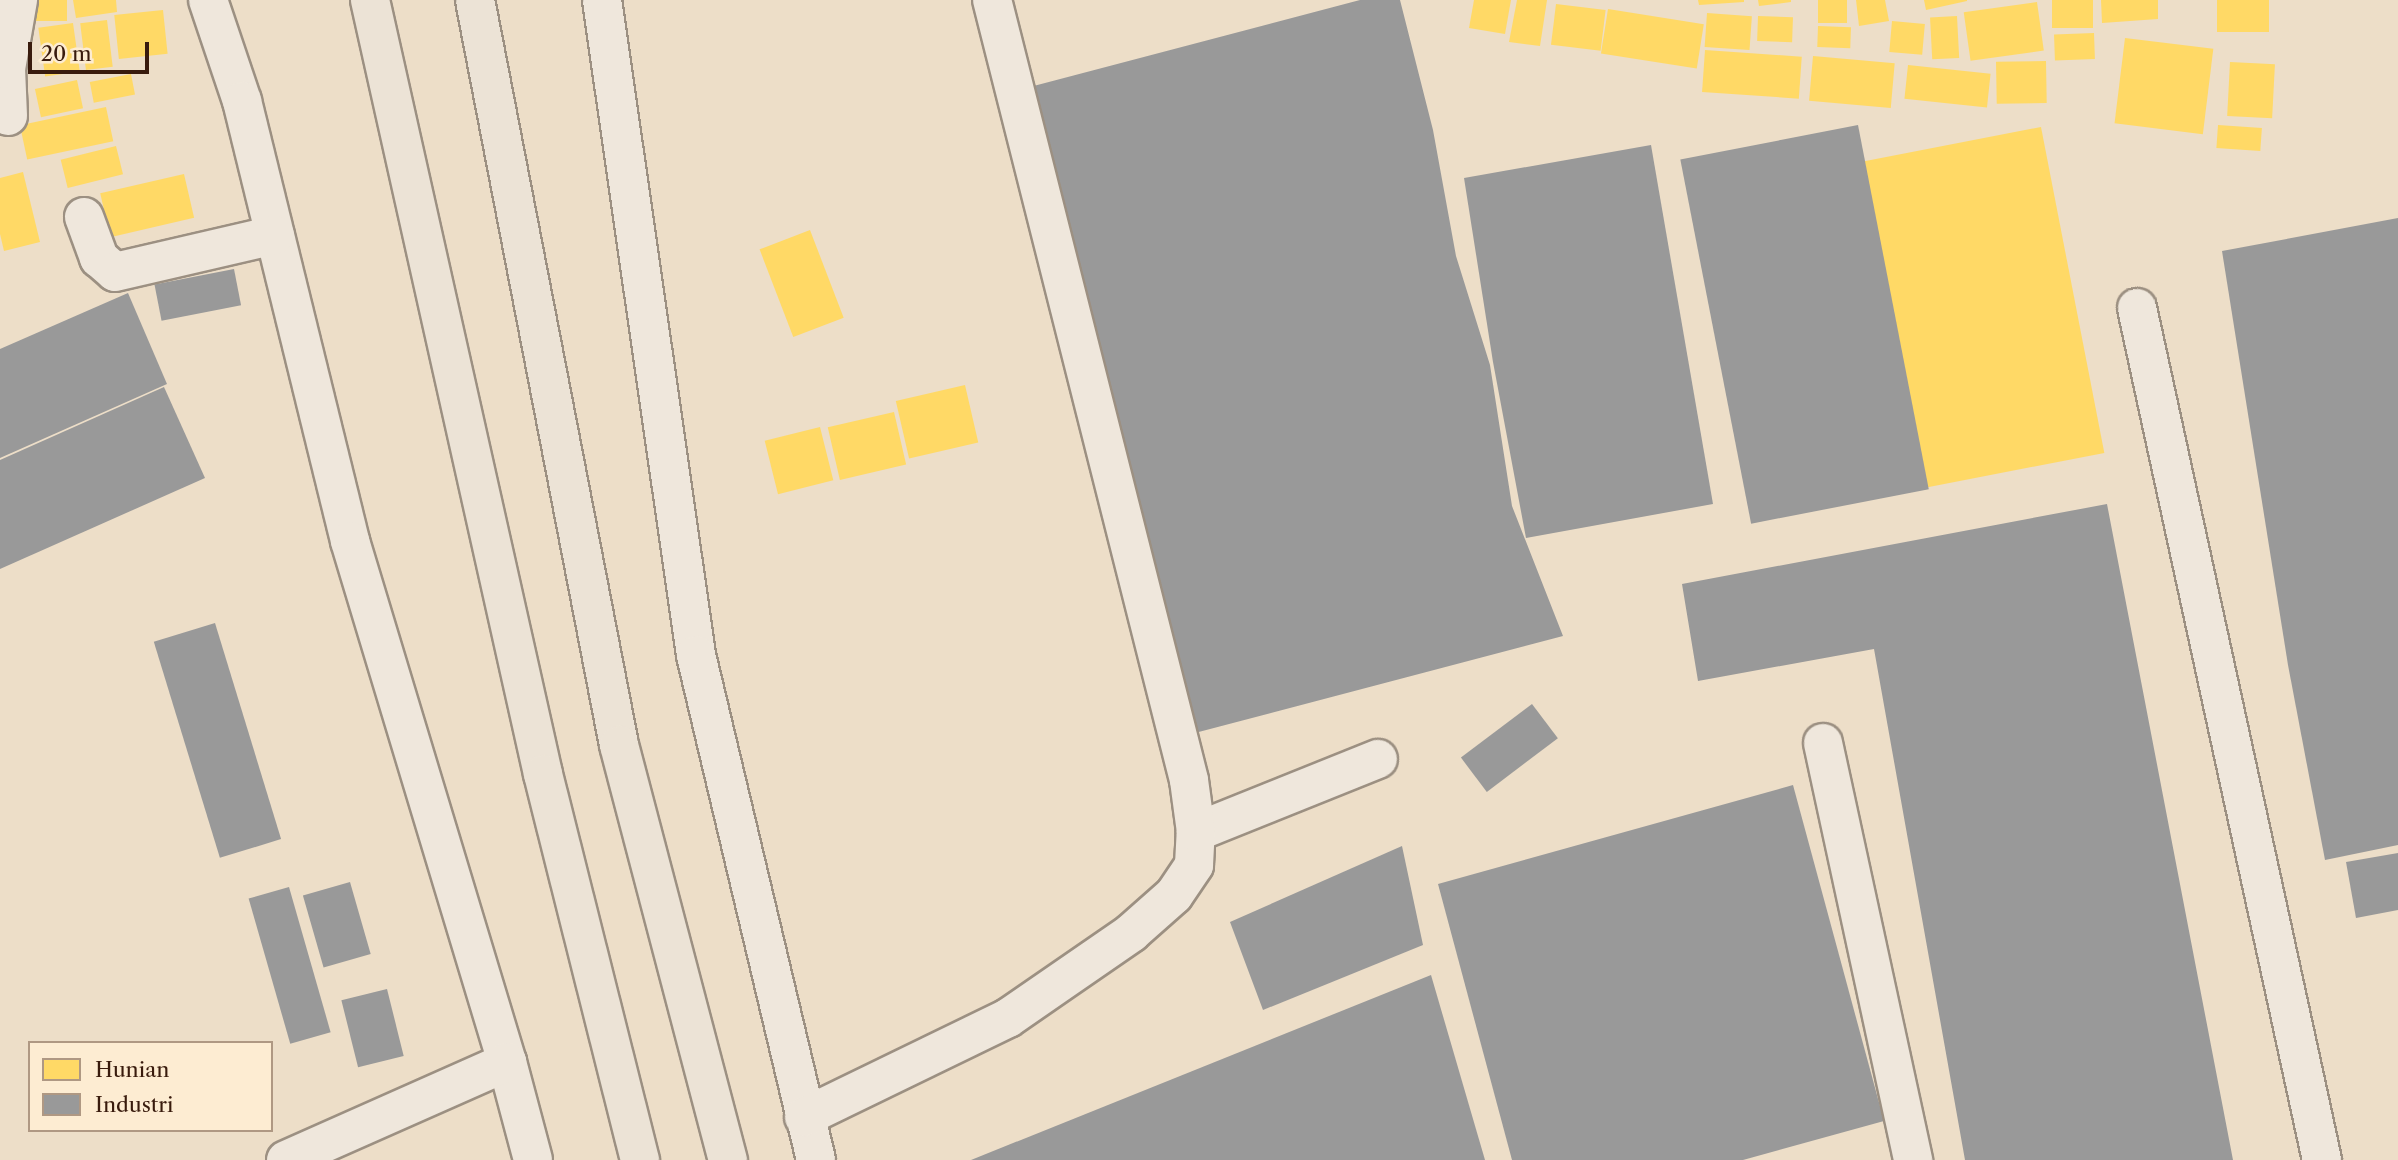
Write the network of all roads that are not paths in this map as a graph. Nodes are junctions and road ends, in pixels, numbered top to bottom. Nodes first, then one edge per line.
1 (18, 0) edge
2 (208, 0) edge
3 (370, 0) edge
4 (475, 0) edge
5 (602, 0) edge
6 (992, 0) edge
7 (8, 116) dead end
8 (84, 217) dead end
9 (275, 235) junction
10 (2137, 307) dead end
11 (1823, 743) dead end
12 (1378, 759) dead end
13 (1196, 832) junction
14 (507, 1062) junction
15 (804, 1116) junction
16 (286, 1160) edge
17 (533, 1160) edge
18 (640, 1160) edge
19 (729, 1160) edge
20 (816, 1160) edge
21 (1913, 1160) edge
22 (2322, 1160) edge

1 - 7 street
2 - 9 street
3 - 18 highway
4 - 19 highway
5 - 15 street
6 - 13 street
8 - 9 street
9 - 14 street
10 - 22 street
11 - 21 street
12 - 13 street
13 - 15 street
14 - 16 street
14 - 17 street
15 - 20 street

